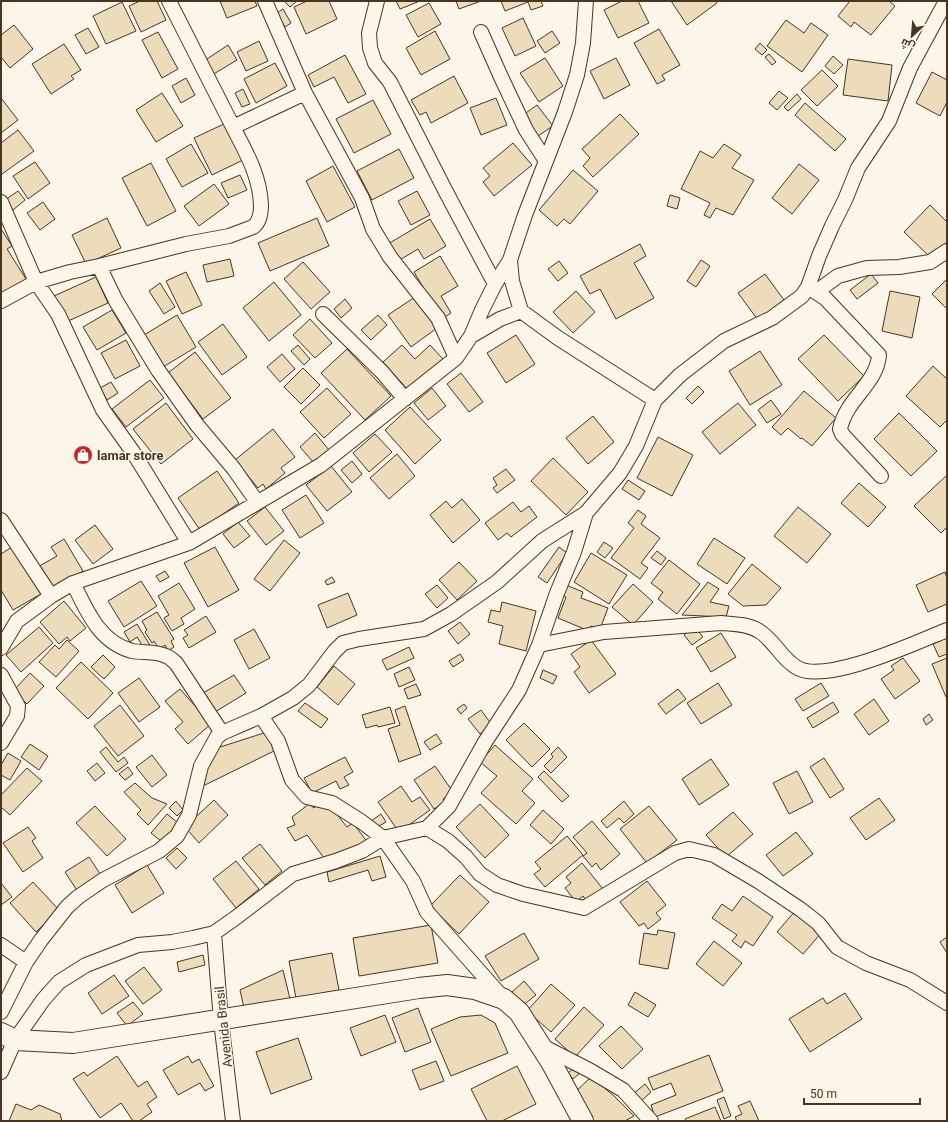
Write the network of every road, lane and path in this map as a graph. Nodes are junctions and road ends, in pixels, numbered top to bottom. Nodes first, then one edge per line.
1 (169, 1) edge
2 (265, 1) edge
3 (377, 1) edge
4 (586, 1) edge
5 (946, 1) edge
6 (481, 32) dead end
7 (305, 93) junction
8 (233, 127) junction
9 (546, 160) junction
10 (1, 202) edge
11 (947, 251) edge
12 (510, 260) junction
13 (99, 266) junction
14 (36, 282) junction
15 (495, 284) junction
16 (812, 289) junction
17 (1, 300) edge
18 (520, 311) junction
19 (323, 314) dead end
20 (471, 336) junction
21 (456, 358) junction
22 (405, 399) junction
23 (655, 400) junction
24 (880, 476) dead end
25 (257, 502) junction
26 (586, 512) junction
27 (1, 520) edge
28 (189, 543) junction
29 (73, 583) junction
30 (51, 596) junction
31 (947, 630) edge
32 (539, 645) junction
33 (1, 648) edge
34 (1, 675) edge
35 (261, 716) junction
36 (222, 733) junction
37 (1, 743) edge
38 (427, 828) junction
39 (383, 838) junction
40 (214, 933) junction
41 (1, 945) edge
42 (26, 962) junction
43 (504, 999) junction
44 (947, 1003) edge
45 (1, 1012) edge
46 (221, 1021) junction
47 (8, 1036) edge
48 (540, 1045) junction
49 (1, 1072) edge
50 (233, 1121) edge
51 (583, 1121) edge
52 (651, 1121) edge

1 - 8 street
2 - 7 street
3 - 15 street
4 - 9 street
5 - 16 street
6 - 9 street
7 - 8 street
7 - 21 street
8 - 13 street
9 - 12 street
10 - 14 street
11 - 16 street
12 - 15 street
12 - 18 street
13 - 14 street
13 - 25 street
14 - 17 street
14 - 28 street
15 - 20 street
16 - 23 street
16 - 24 street
18 - 20 street
18 - 23 street
19 - 22 street
20 - 21 street
21 - 22 street
22 - 25 street
23 - 26 street
25 - 28 street
26 - 32 street
26 - 35 street
27 - 30 street
28 - 29 street
29 - 30 street
29 - 36 street
30 - 33 street
31 - 32 street
32 - 38 street
34 - 37 street
35 - 36 street
35 - 39 street
36 - 42 street
38 - 39 street
38 - 44 street
39 - 40 street
39 - 43 street
40 - 46 street, Avenida Brasil
40 - 47 street
41 - 42 street
42 - 45 street
43 - 46 main road
43 - 48 main road
46 - 47 main road
46 - 50 street, Avenida Brasil
47 - 49 street
48 - 51 main road
48 - 52 street

